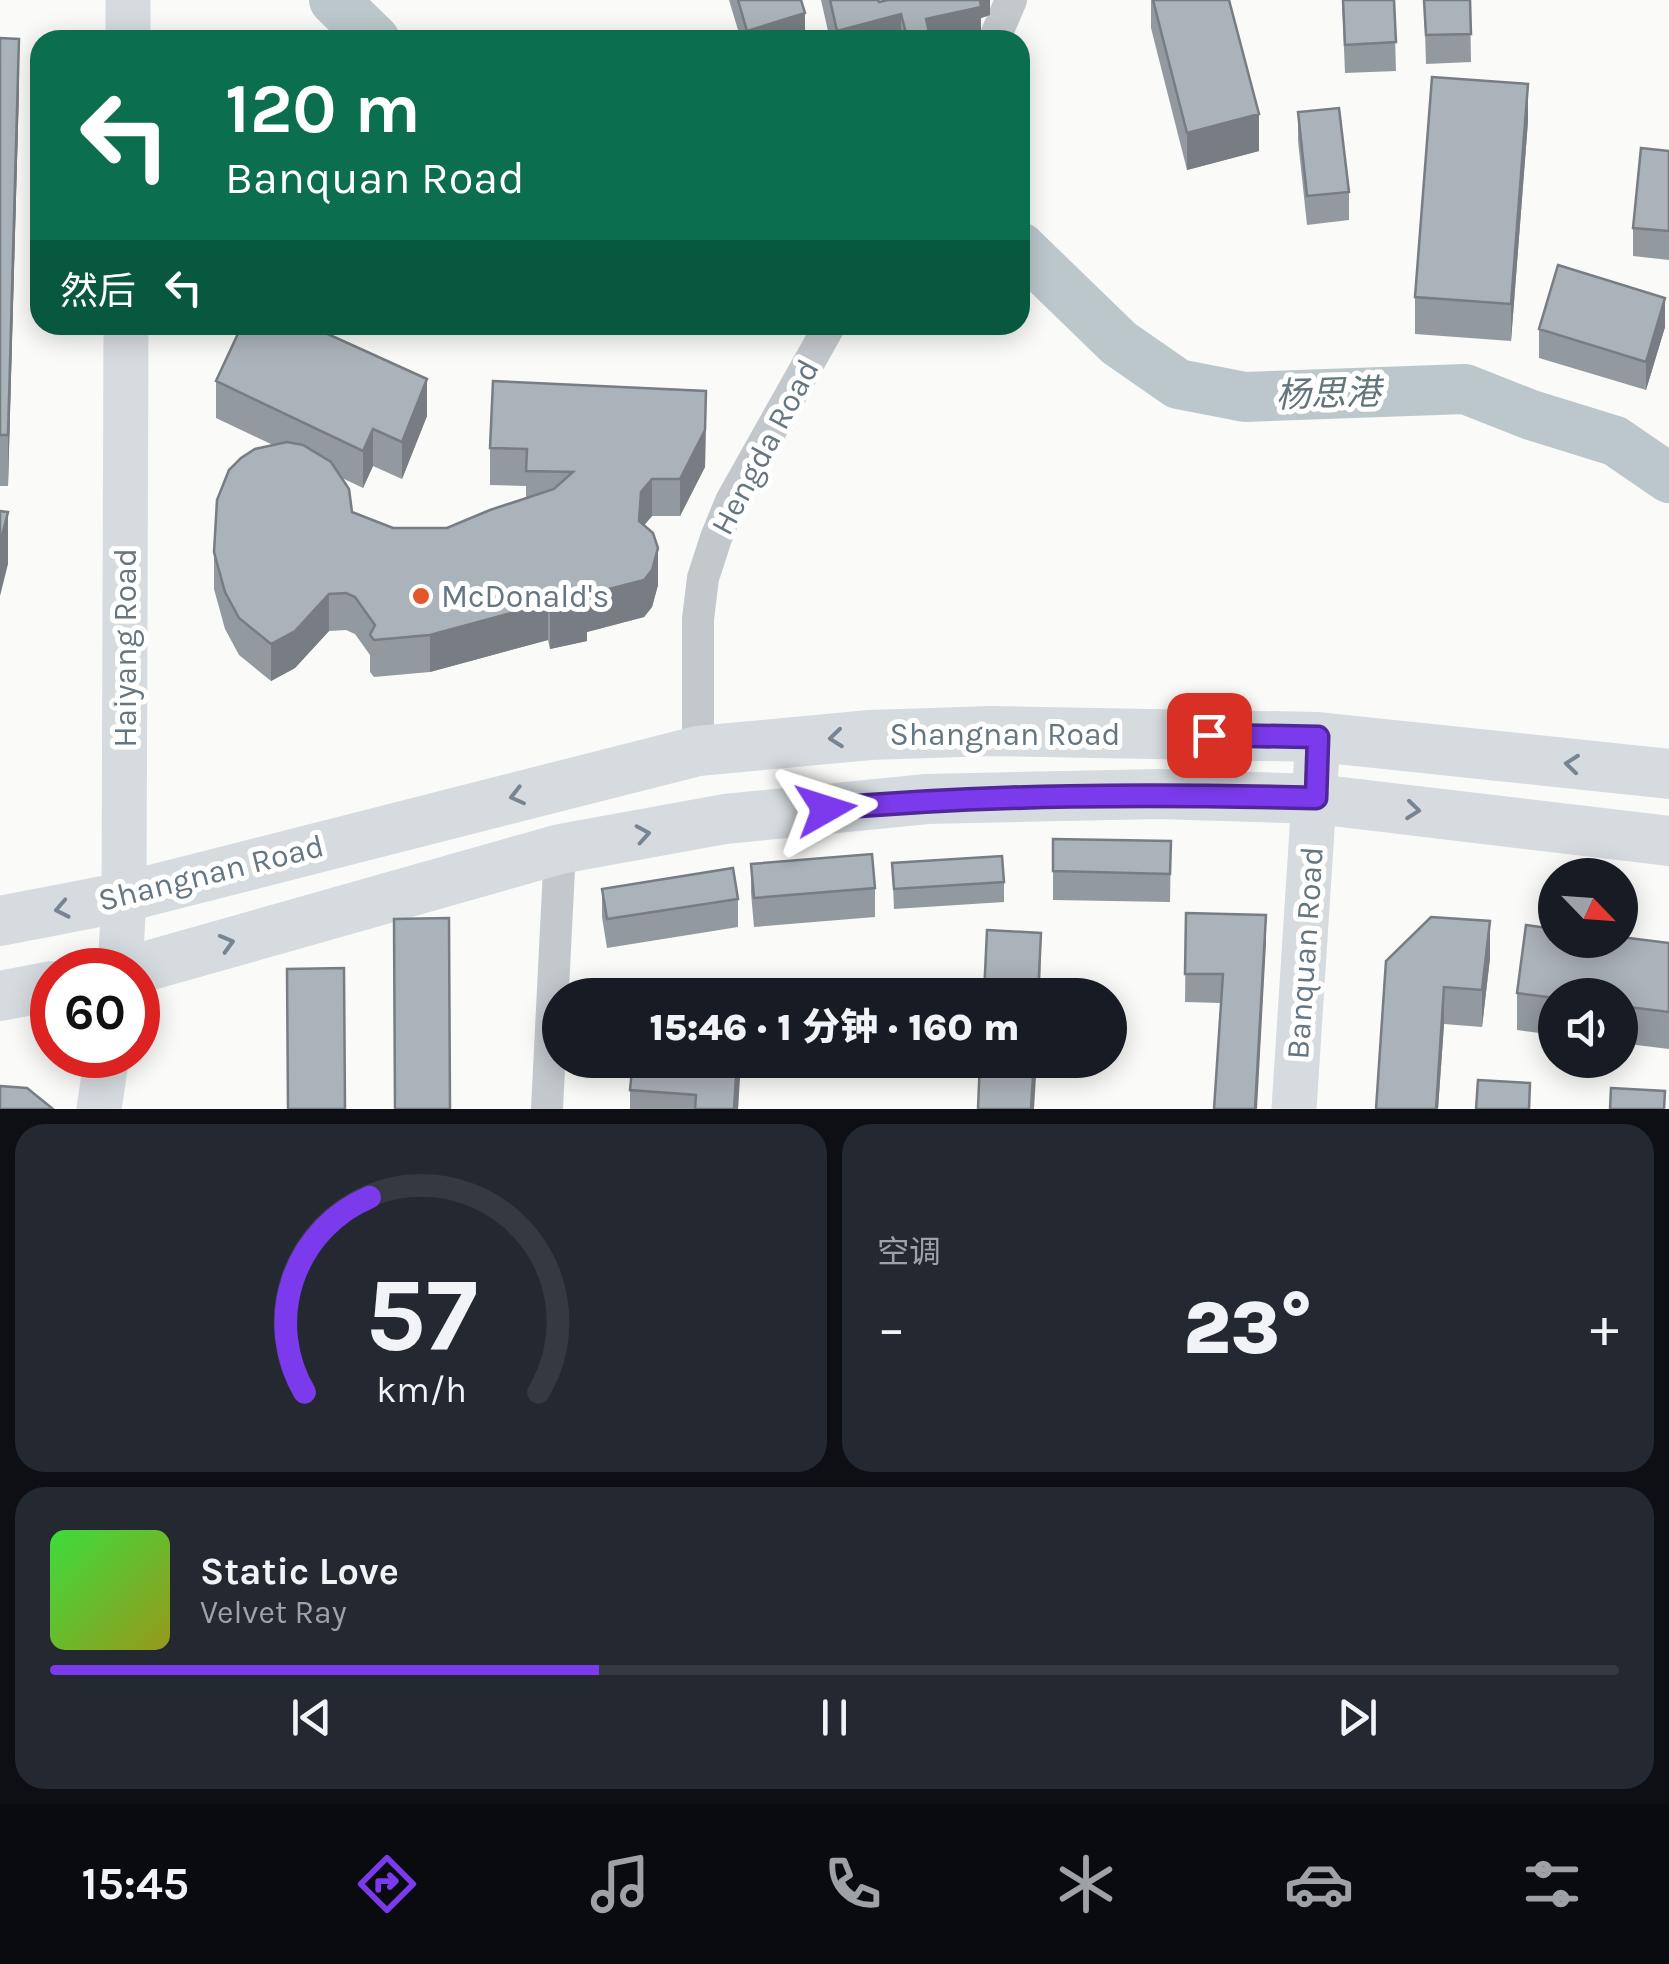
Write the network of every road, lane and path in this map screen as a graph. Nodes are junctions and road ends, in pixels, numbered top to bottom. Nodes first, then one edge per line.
1 (128, 0) edge
2 (1011, 0) edge
3 (128, 30) edge
4 (998, 30) edge
5 (126, 335) edge
6 (824, 335) edge
7 (1318, 737) junction
8 (698, 751) junction
9 (1669, 774) edge
10 (1316, 798) junction
11 (1669, 840) edge
12 (560, 849) junction
13 (124, 897) junction
14 (0, 921) edge
15 (121, 948) edge
16 (160, 962) edge
17 (30, 990) edge
18 (0, 996) edge
19 (104, 1078) edge
20 (99, 1109) edge
21 (548, 1109) edge
22 (1294, 1109) edge

1 - 3 street
2 - 4 street
5 - 13 street, Haiyang Road
6 - 8 street, Hengda Road
7 -> 8 main road, Shangnan Road
9 -> 7 main road, Shangnan Road
7 - 10 street, Banquan Road
8 -> 13 main road, Shangnan Road
10 -> 11 main road, Shangnan Road
12 -> 10 main road, Shangnan Road
10 - 22 street, Banquan Road
16 -> 12 main road, Shangnan Road
12 - 21 street
13 -> 14 main road, Shangnan Road
13 - 15 street, Haiyang Road
17 - 18 main road
19 - 20 street

